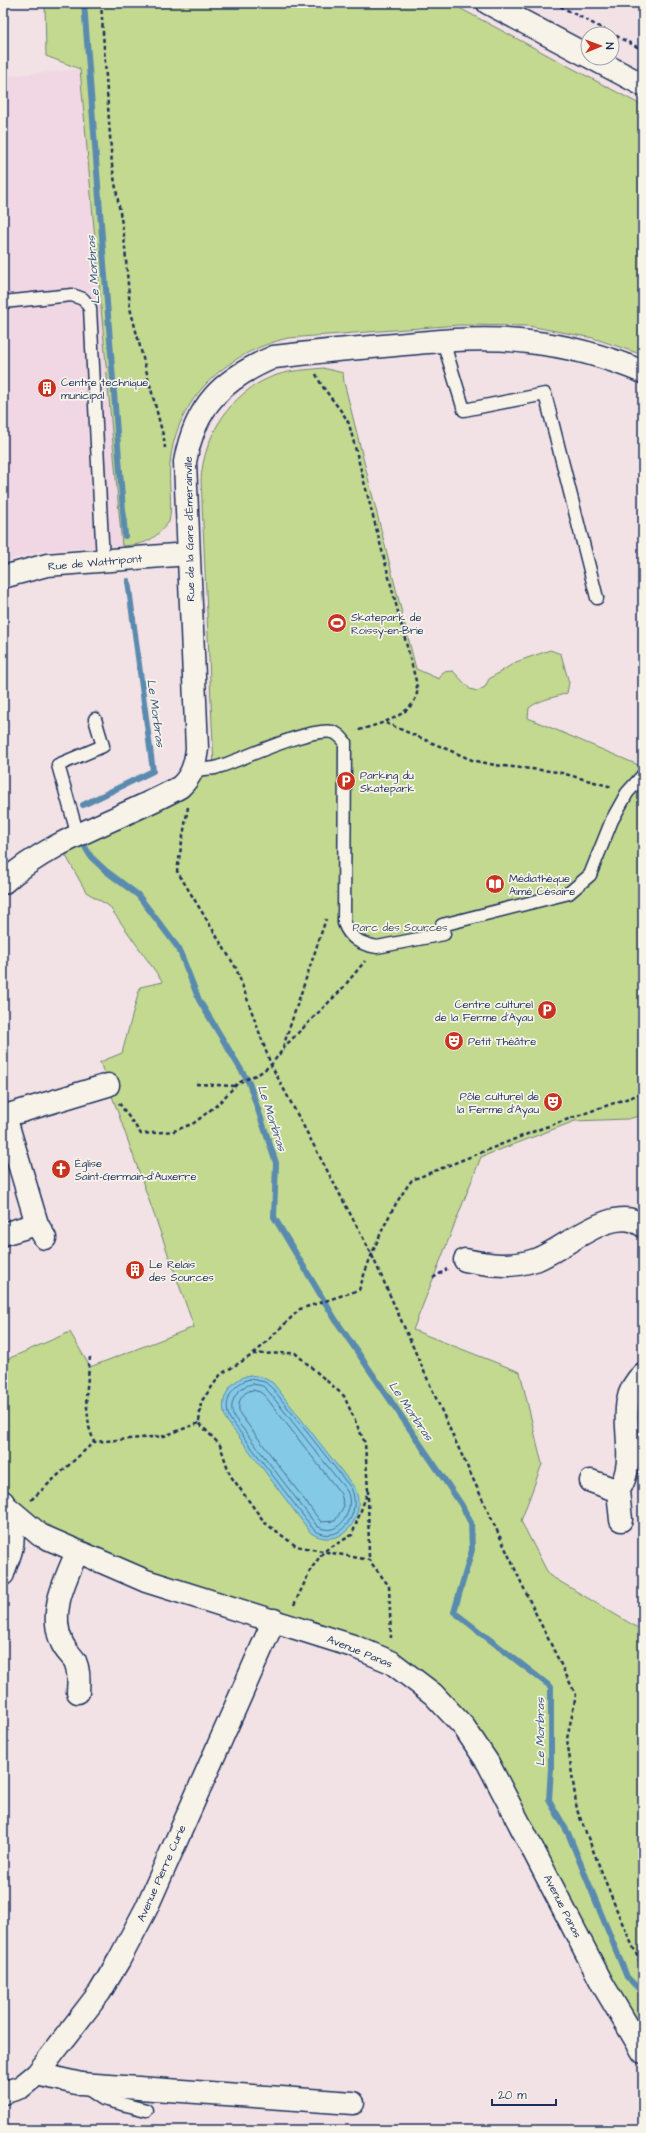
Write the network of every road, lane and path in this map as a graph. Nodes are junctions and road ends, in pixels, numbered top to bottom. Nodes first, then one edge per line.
1 (101, 3) edge
2 (488, 3) edge
3 (554, 3) edge
4 (643, 50) edge
5 (580, 52) edge
6 (607, 66) edge
7 (643, 85) edge
8 (3, 302) edge
9 (443, 341) junction
10 (309, 352) junction
11 (643, 372) edge
12 (164, 439) dead end
13 (188, 554) junction
14 (103, 560) junction
15 (3, 577) edge
16 (596, 598) dead end
17 (95, 719) dead end
18 (386, 723) junction
19 (341, 736) junction
20 (194, 770) junction
21 (643, 775) edge
22 (180, 787) junction
23 (627, 793) junction
24 (78, 836) junction
25 (3, 883) edge
26 (328, 915) dead end
27 (377, 947) junction
28 (282, 1049) junction
29 (271, 1065) junction
30 (196, 1084) dead end
31 (237, 1084) junction
32 (108, 1085) joint
33 (643, 1093) edge
34 (4, 1116) edge
35 (643, 1226) edge
36 (3, 1234) edge
37 (371, 1254) junction
38 (465, 1260) dead end
39 (254, 1354) junction
40 (90, 1357) dead end
41 (643, 1374) edge
42 (199, 1423) junction
43 (94, 1442) junction
44 (591, 1480) dead end
45 (368, 1490) junction
46 (618, 1491) junction
47 (6, 1505) edge
48 (621, 1520) dead end
49 (40, 1535) junction
50 (12, 1549) junction
51 (324, 1551) junction
52 (77, 1552) junction
53 (368, 1560) junction
54 (3, 1574) edge
55 (279, 1622) junction
56 (391, 1662) junction
57 (78, 1692) dead end
58 (643, 1969) edge
59 (643, 2052) edge
60 (36, 2074) junction
61 (81, 2084) junction
62 (3, 2093) edge
63 (353, 2103) dead end
64 (146, 2110) dead end

1 - 12 path
2 - 5 street
3 - 4 path
6 - 7 street
8 - 14 lane
9 - 10 street, Rue de la Gare d'Émerainville
9 - 11 street, Rue de la Gare d'Émerainville
9 - 16 lane
10 - 13 street, Rue de la Gare d'Émerainville
10 - 18 path
13 - 14 street, Rue de Wattripont
13 - 20 street, Rue de la Gare d'Émerainville
14 - 15 street, Rue de Wattripont
17 - 24 lane
18 - 19 path
18 - 23 path
19 - 20 lane
19 - 27 lane
20 - 22 street
21 - 23 lane
22 - 24 street
22 - 29 path
23 - 27 lane
24 - 25 street
26 - 28 path
27 - 28 path
28 - 29 path
29 - 31 path
29 - 37 path
30 - 31 path
31 - 32 path
32 - 34 street
33 - 37 path
34 - 36 street
35 - 38 street
37 - 39 path
37 - 58 path
39 - 42 path
39 - 45 path
40 - 43 path
41 - 46 street
42 - 43 path
42 - 51 path
43 - 47 path
44 - 46 street
45 - 51 path
45 - 53 path
46 - 48 street
47 - 49 street, Avenue Panas
47 - 50 street
49 - 50 street
49 - 52 street, Avenue Panas
50 - 54 street
51 - 53 path
51 - 55 path
52 - 55 street, Avenue Panas
52 - 57 street
53 - 56 path
55 - 56 street, Avenue Panas
55 - 60 street, Avenue Pierre Curie
56 - 59 street, Avenue Panas
60 - 61 street
60 - 62 street, Avenue Pierre Curie
61 - 63 street
61 - 64 lane

